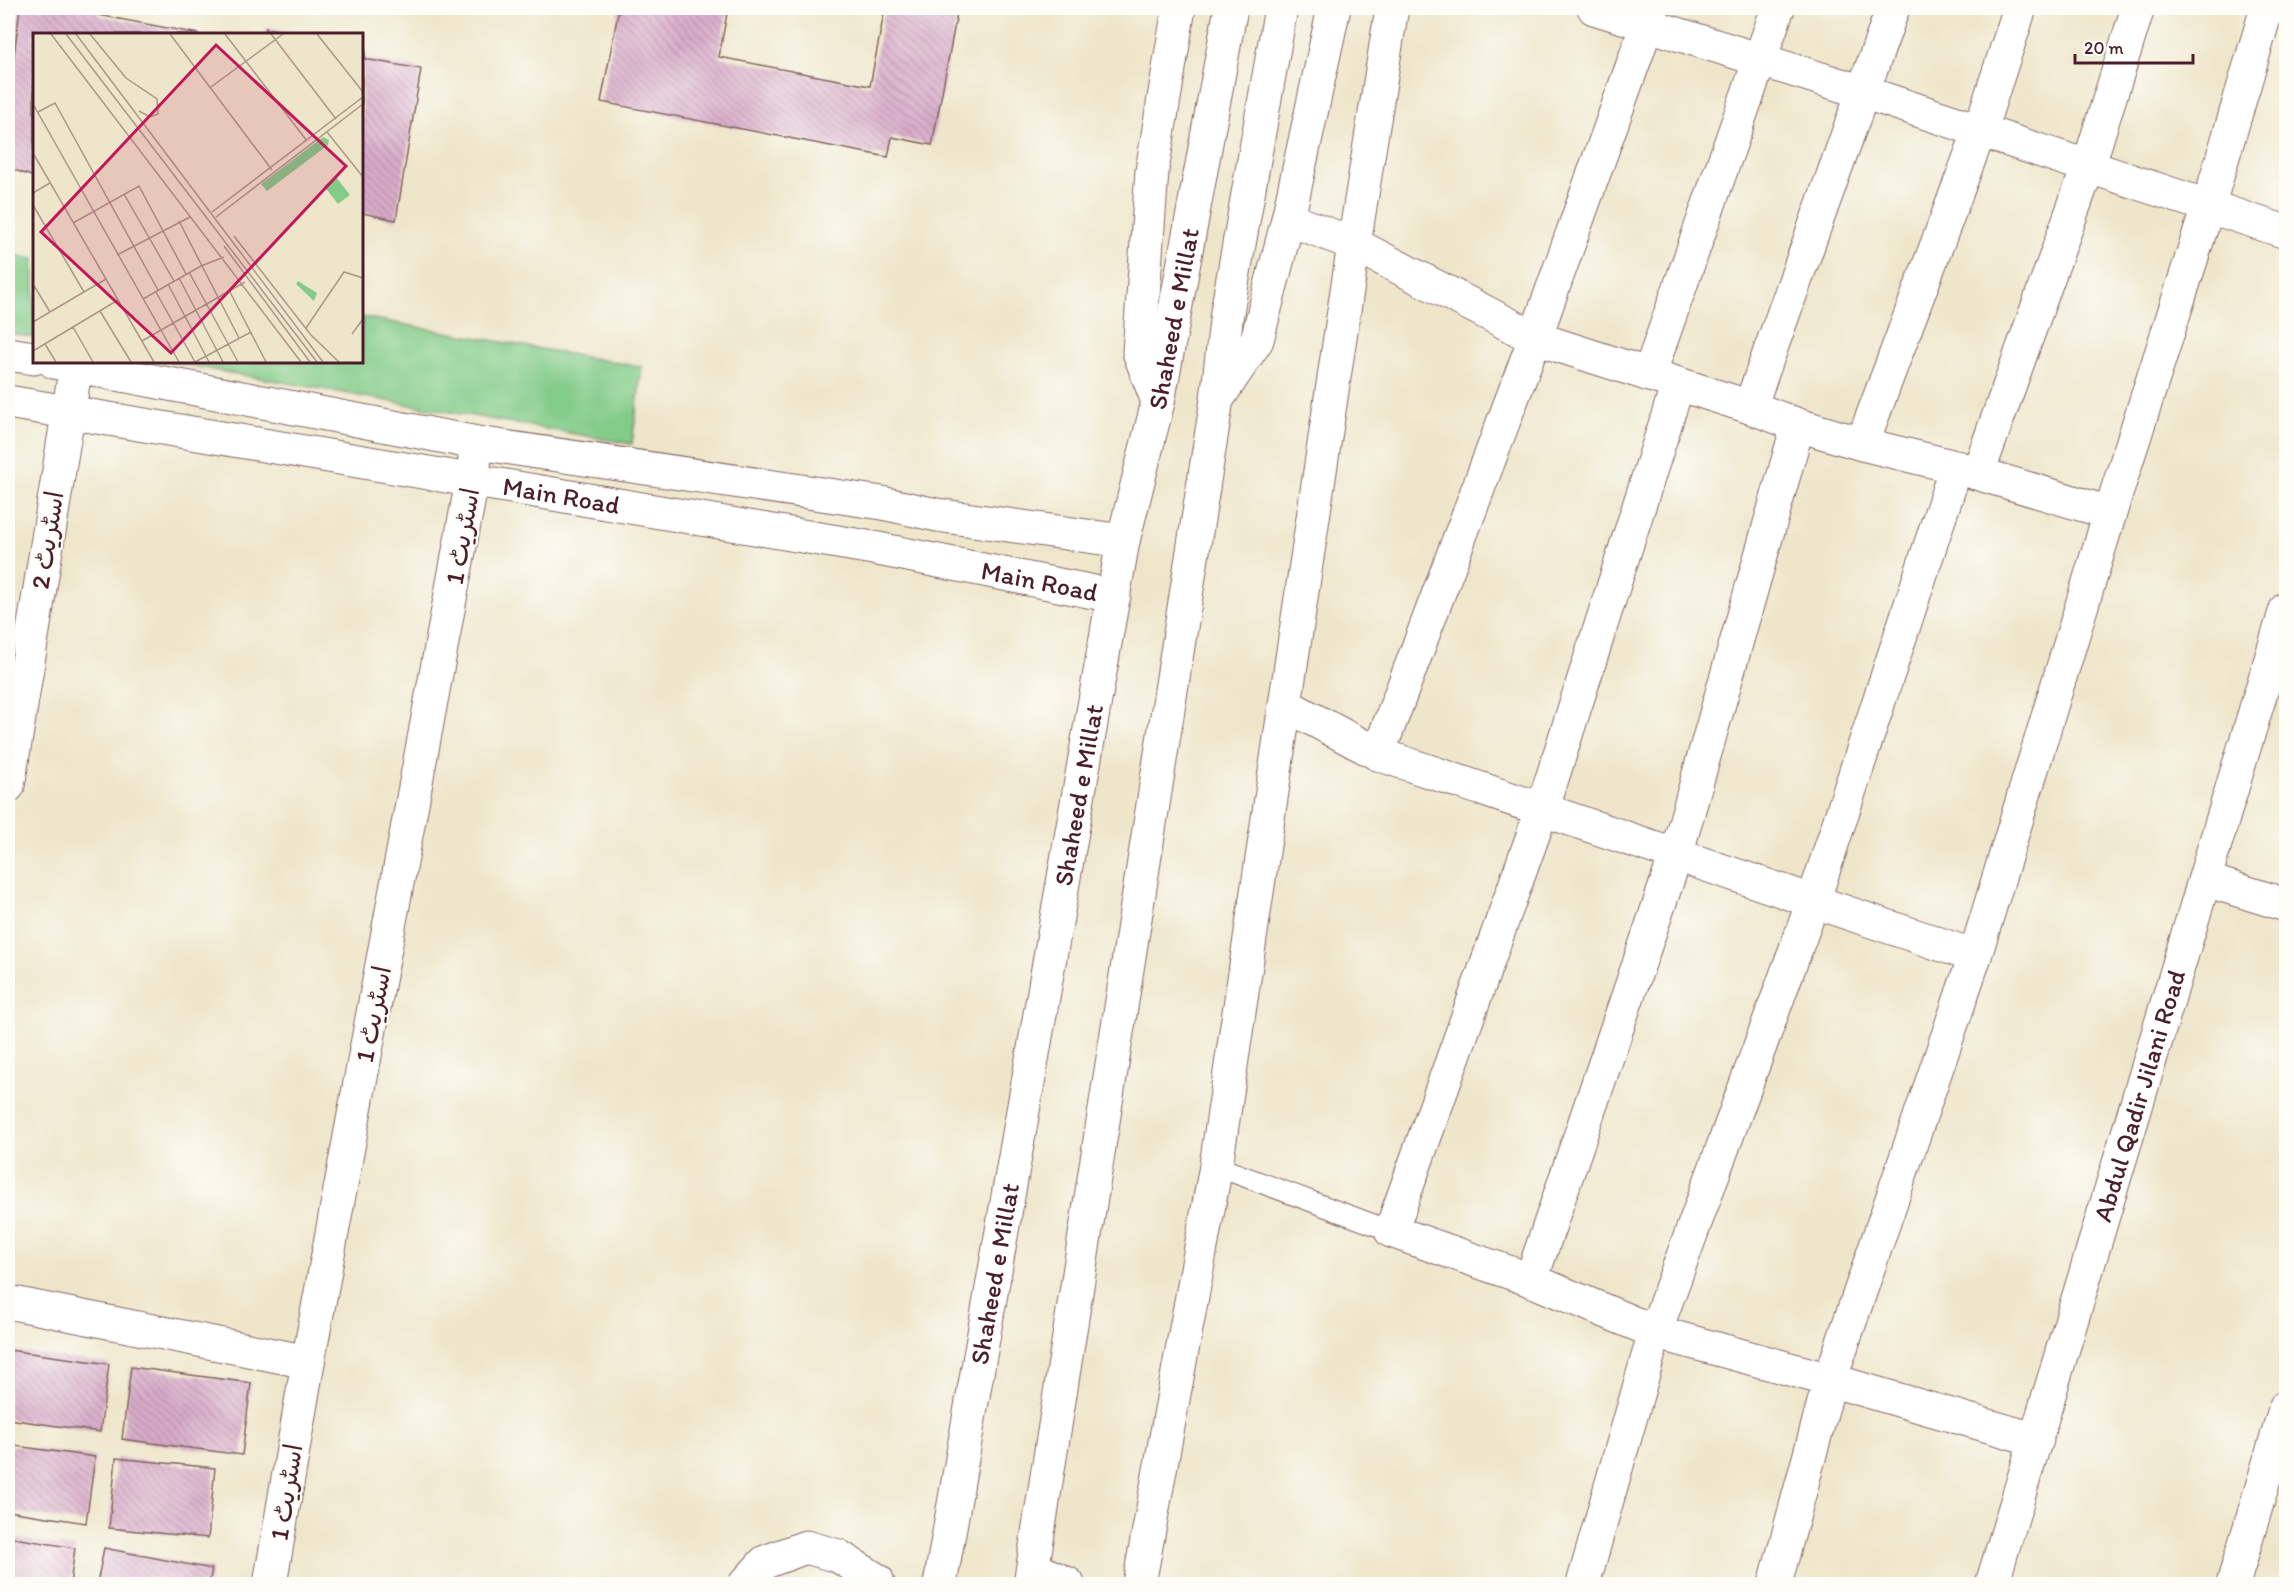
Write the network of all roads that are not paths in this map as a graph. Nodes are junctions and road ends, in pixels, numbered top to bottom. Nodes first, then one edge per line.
1 (1179, 8) edge
2 (1231, 8) edge
3 (1281, 8) edge
4 (1334, 8) edge
5 (1392, 8) edge
6 (1594, 8) edge
7 (1778, 8) edge
8 (1893, 8) edge
9 (2020, 8) edge
10 (2138, 8) edge
11 (2267, 8) edge
12 (1650, 17) edge
13 (1760, 60) junction
14 (1863, 92) junction
15 (1980, 130) junction
16 (2088, 167) junction
17 (2208, 207) junction
18 (1288, 219) junction
19 (2286, 232) edge
20 (1354, 244) junction
21 (1535, 338) junction
22 (8, 354) edge
23 (33, 358) edge
24 (65, 363) edge
25 (1664, 379) junction
26 (1217, 399) junction
27 (8, 402) edge
28 (1158, 402) junction
29 (1750, 407) junction
30 (68, 412) junction
31 (1798, 425) junction
32 (477, 443) junction
33 (1862, 444) junction
34 (1967, 470) junction
35 (472, 481) junction
36 (882, 503) junction
37 (2110, 513) junction
38 (1006, 523) junction
39 (1123, 540) junction
40 (873, 548) junction
41 (999, 574) junction
42 (1114, 596) junction
43 (2286, 609) edge
44 (2277, 676) edge
45 (1286, 705) junction
46 (1378, 754) junction
47 (8, 786) edge
48 (1542, 810) junction
49 (1676, 855) junction
50 (2206, 880) junction
51 (1814, 902) junction
52 (2286, 905) edge
53 (1975, 956) junction
54 (1216, 1166) junction
55 (1391, 1231) junction
56 (1531, 1280) junction
57 (8, 1302) edge
58 (1655, 1332) junction
59 (308, 1362) junction
60 (1830, 1380) junction
61 (2286, 1406) edge
62 (2037, 1440) junction
63 (1031, 1576) edge
64 (270, 1584) edge
65 (745, 1584) edge
66 (878, 1584) edge
67 (940, 1584) edge
68 (1068, 1584) edge
69 (1138, 1584) edge
70 (1583, 1584) edge
71 (1774, 1584) edge
72 (1992, 1584) edge
73 (2233, 1584) edge

1 - 28 street
2 - 28 street, Shaheed e Millat
3 - 26 street, Shaheed e Millat
4 - 18 street
5 - 20 street
6 - 12 street
7 - 13 street
8 - 14 street
9 - 15 street
10 - 16 street
11 - 17 street
12 - 13 street
12 - 21 street
13 - 14 street
13 - 25 street
14 - 15 street
14 - 29 street
15 - 16 street
15 - 33 street
16 - 17 street
16 - 34 street
17 - 19 street
17 - 37 street
18 - 20 street
18 - 26 street
20 - 21 street
20 - 45 street
21 - 25 street
21 - 46 street
22 - 23 street
24 - 30 street, اسٹریٹ 2
24 - 32 street, Main Road
25 - 29 street
25 - 48 street
26 - 63 street, Shaheed e Millat
27 - 30 street, Main Road
28 - 39 street, Shaheed e Millat
29 - 31 street
30 - 35 street, Main Road
30 - 47 street, اسٹریٹ 2
31 - 33 street
31 - 49 street
32 - 35 street, اسٹریٹ 1
32 - 36 street, Main Road
33 - 34 street
34 - 37 street
34 - 51 street
35 - 40 street, Main Road
35 - 59 street, اسٹریٹ 1
36 - 38 street, Main Road
36 - 40 street
37 - 53 street
38 - 39 street, Main Road
38 - 41 street
39 - 42 street, Shaheed e Millat
40 - 41 street, Main Road
41 - 42 street, Main Road
42 - 67 street, Shaheed e Millat
43 - 44 street, Abdul Qadir Jilani Road
44 - 50 street, Abdul Qadir Jilani Road
45 - 46 street
45 - 54 street
46 - 48 street
48 - 49 street
48 - 55 street
49 - 51 street
49 - 56 street
50 - 52 street
50 - 62 street, Abdul Qadir Jilani Road
51 - 53 street
51 - 58 street
53 - 60 street
54 - 55 lane
54 - 69 street
55 - 56 street
56 - 58 street
57 - 59 street
58 - 60 street
58 - 70 street
59 - 64 street, اسٹریٹ 1
60 - 62 street
60 - 71 street
61 - 73 street
62 - 72 street, Abdul Qadir Jilani Road
63 - 68 street
65 - 66 street

